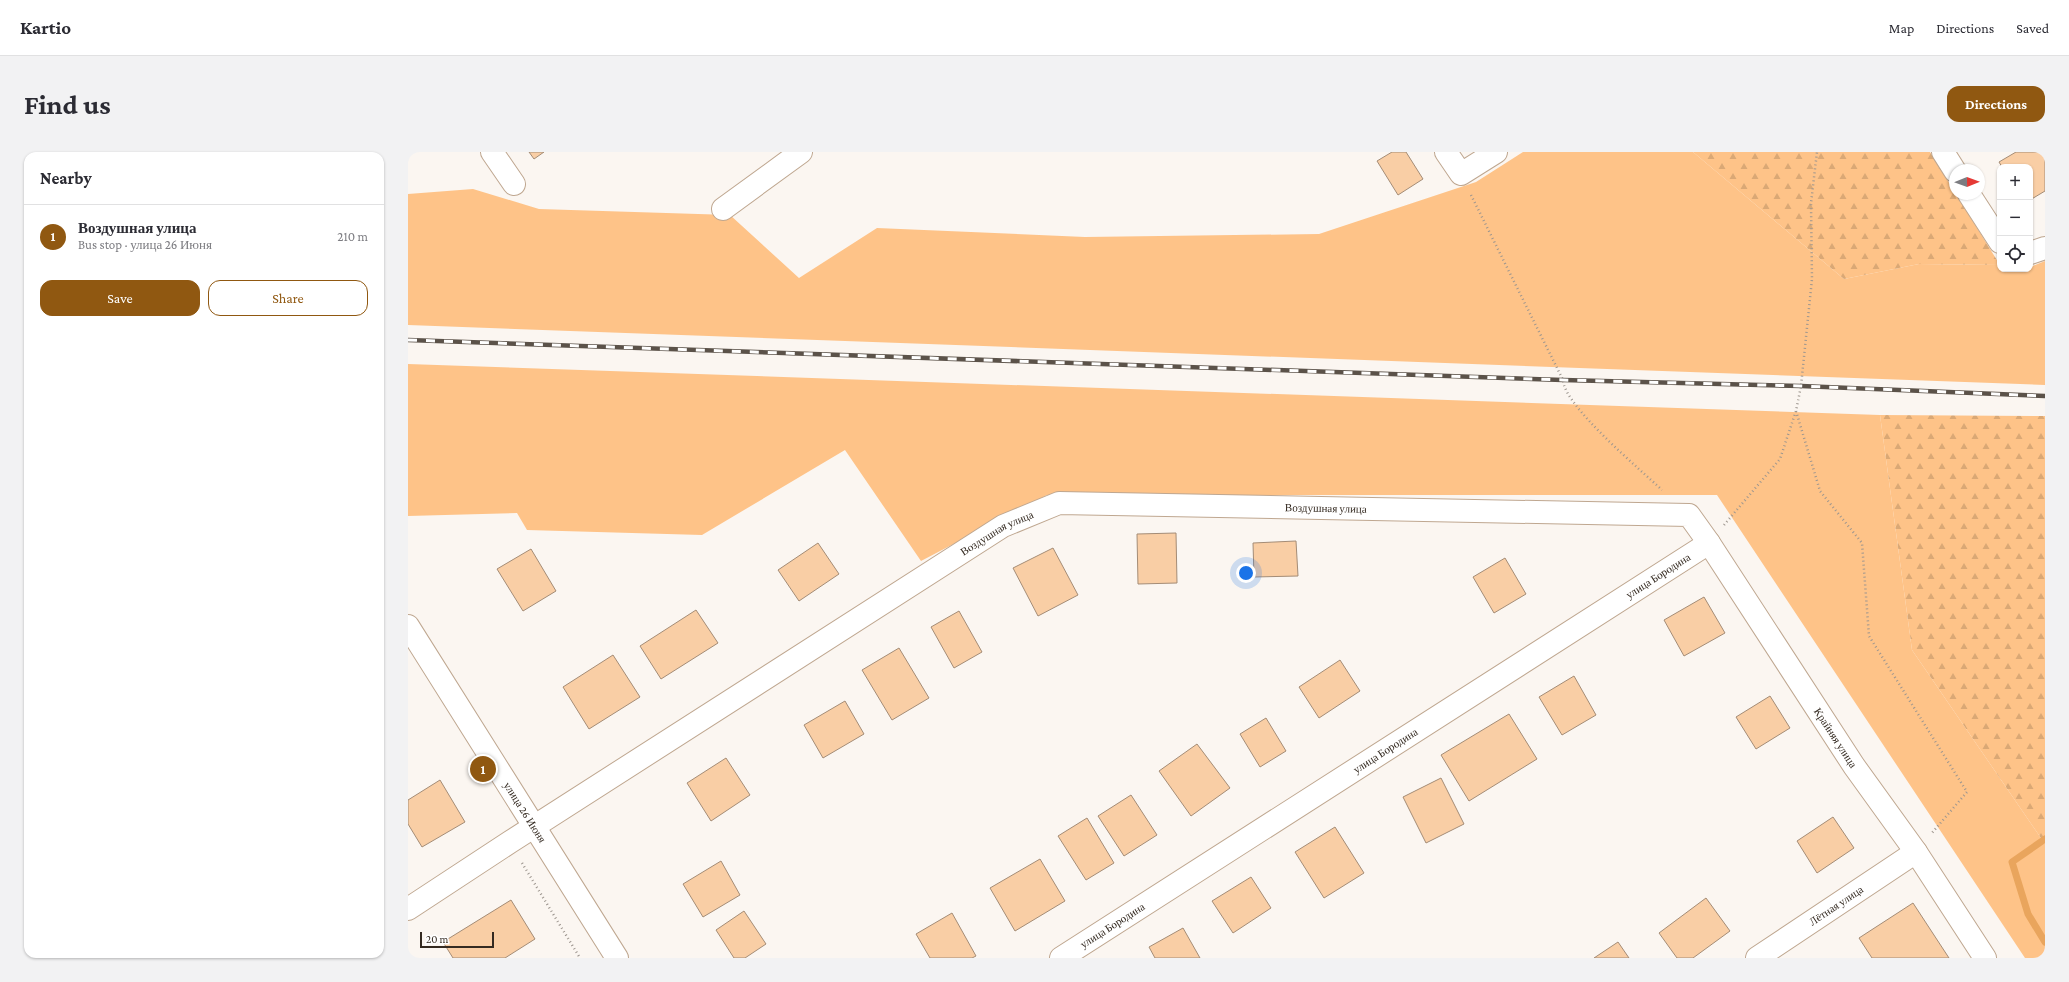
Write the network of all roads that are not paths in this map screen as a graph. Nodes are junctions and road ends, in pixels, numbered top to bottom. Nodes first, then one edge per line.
1 (492, 152) edge
2 (802, 152) edge
3 (1446, 152) edge
4 (1496, 152) edge
5 (1943, 152) edge
6 (1951, 164) edge
7 (514, 184) dead end
8 (1973, 200) edge
9 (723, 209) dead end
10 (1997, 237) edge
11 (2045, 248) edge
12 (2033, 253) edge
13 (1689, 515) joint
14 (1709, 543) junction
15 (408, 626) edge
16 (534, 828) junction
17 (1916, 852) junction
18 (408, 909) edge
19 (617, 958) edge
20 (1061, 958) edge
21 (1757, 958) edge
22 (1985, 958) edge

1 - 7 street
2 - 9 street
3 - 4 street
5 - 6 street
8 - 10 street
11 - 12 street
13 - 14 street, Крайняя улица
13 - 16 street, Воздушная улица
14 - 17 street, Крайняя улица
14 - 20 street, улица Бородина
15 - 16 street, улица 26 Июня
16 - 18 street, Воздушная улица
16 - 19 street, улица 26 Июня
17 - 21 street, Лётная улица
17 - 22 street, Крайняя улица

